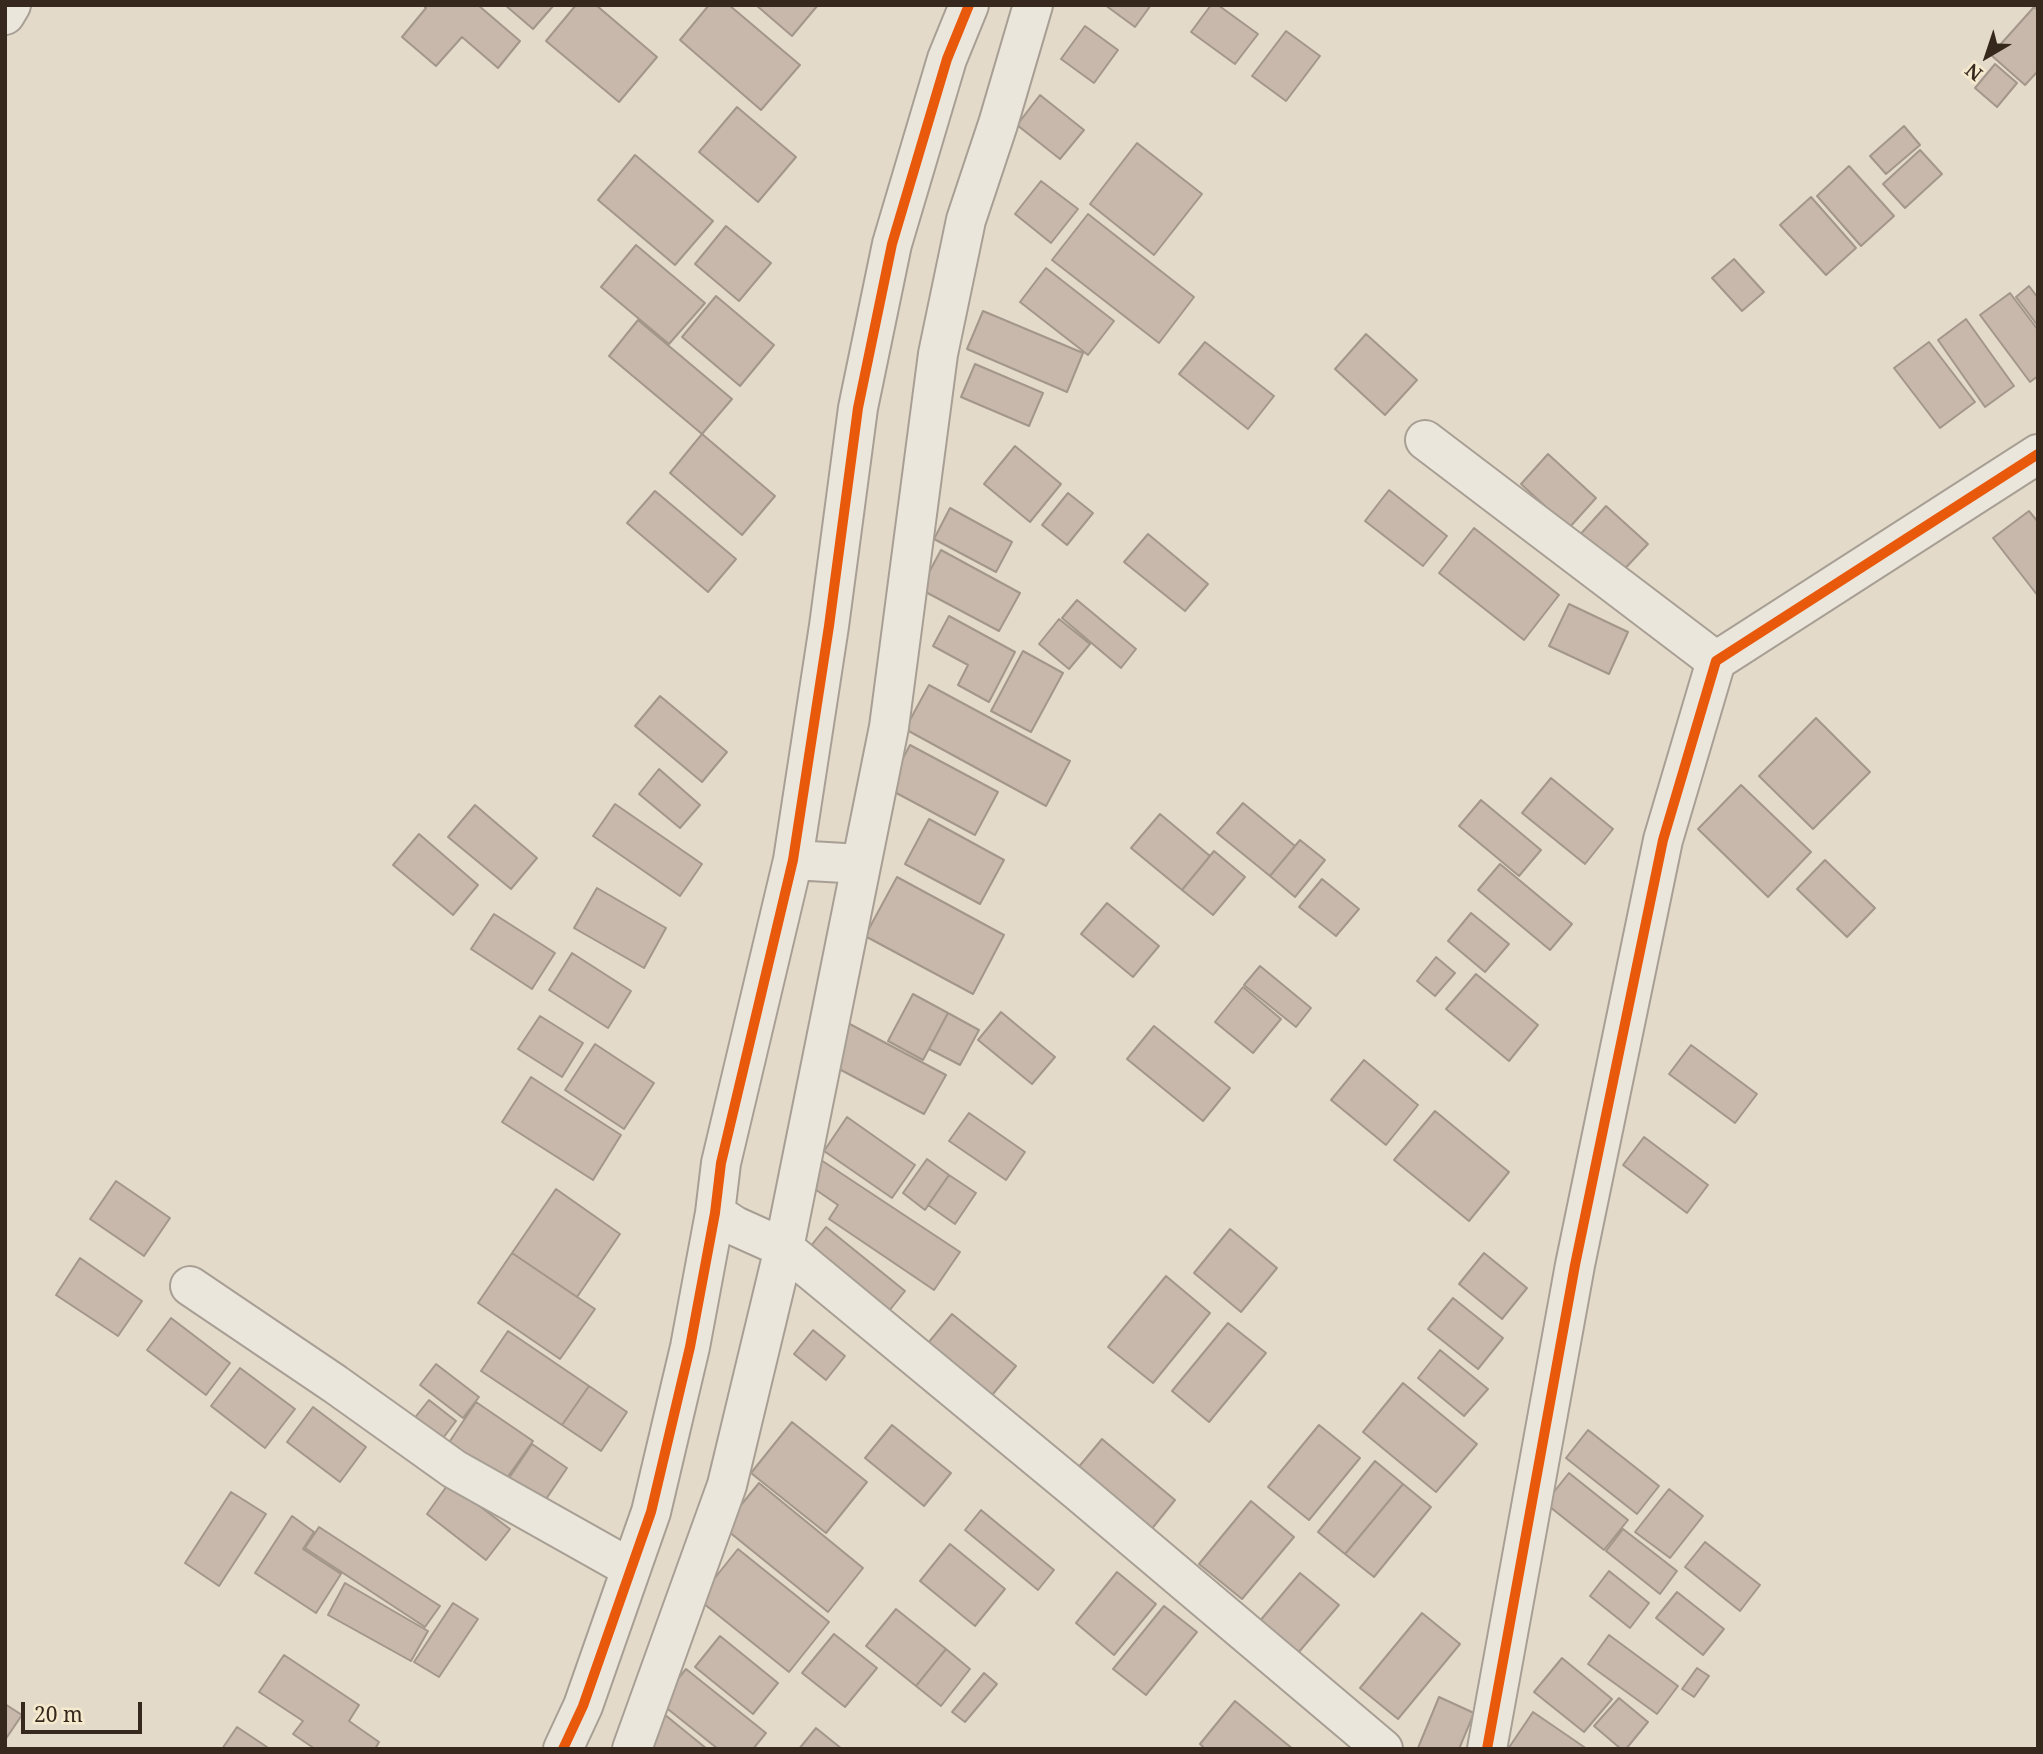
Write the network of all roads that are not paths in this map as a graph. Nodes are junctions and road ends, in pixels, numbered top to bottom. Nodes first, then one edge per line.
1 (11, 5) edge
2 (969, 5) edge
3 (1033, 5) edge
4 (5, 15) edge
5 (1425, 440) dead end
6 (2038, 454) edge
7 (1716, 661) junction
8 (793, 860) junction
9 (861, 863) junction
10 (725, 1220) junction
11 (777, 1244) junction
12 (190, 1286) dead end
13 (630, 1568) junction
14 (564, 1749) edge
15 (632, 1749) edge
16 (1383, 1749) edge
17 (1487, 1749) edge

1 - 4 street
2 - 8 street
3 - 9 street
5 - 7 street
6 - 7 street
7 - 17 street
8 - 9 street
8 - 10 street
9 - 11 street
10 - 11 street
10 - 13 street
11 - 15 street
11 - 16 street
12 - 13 street
13 - 14 street

